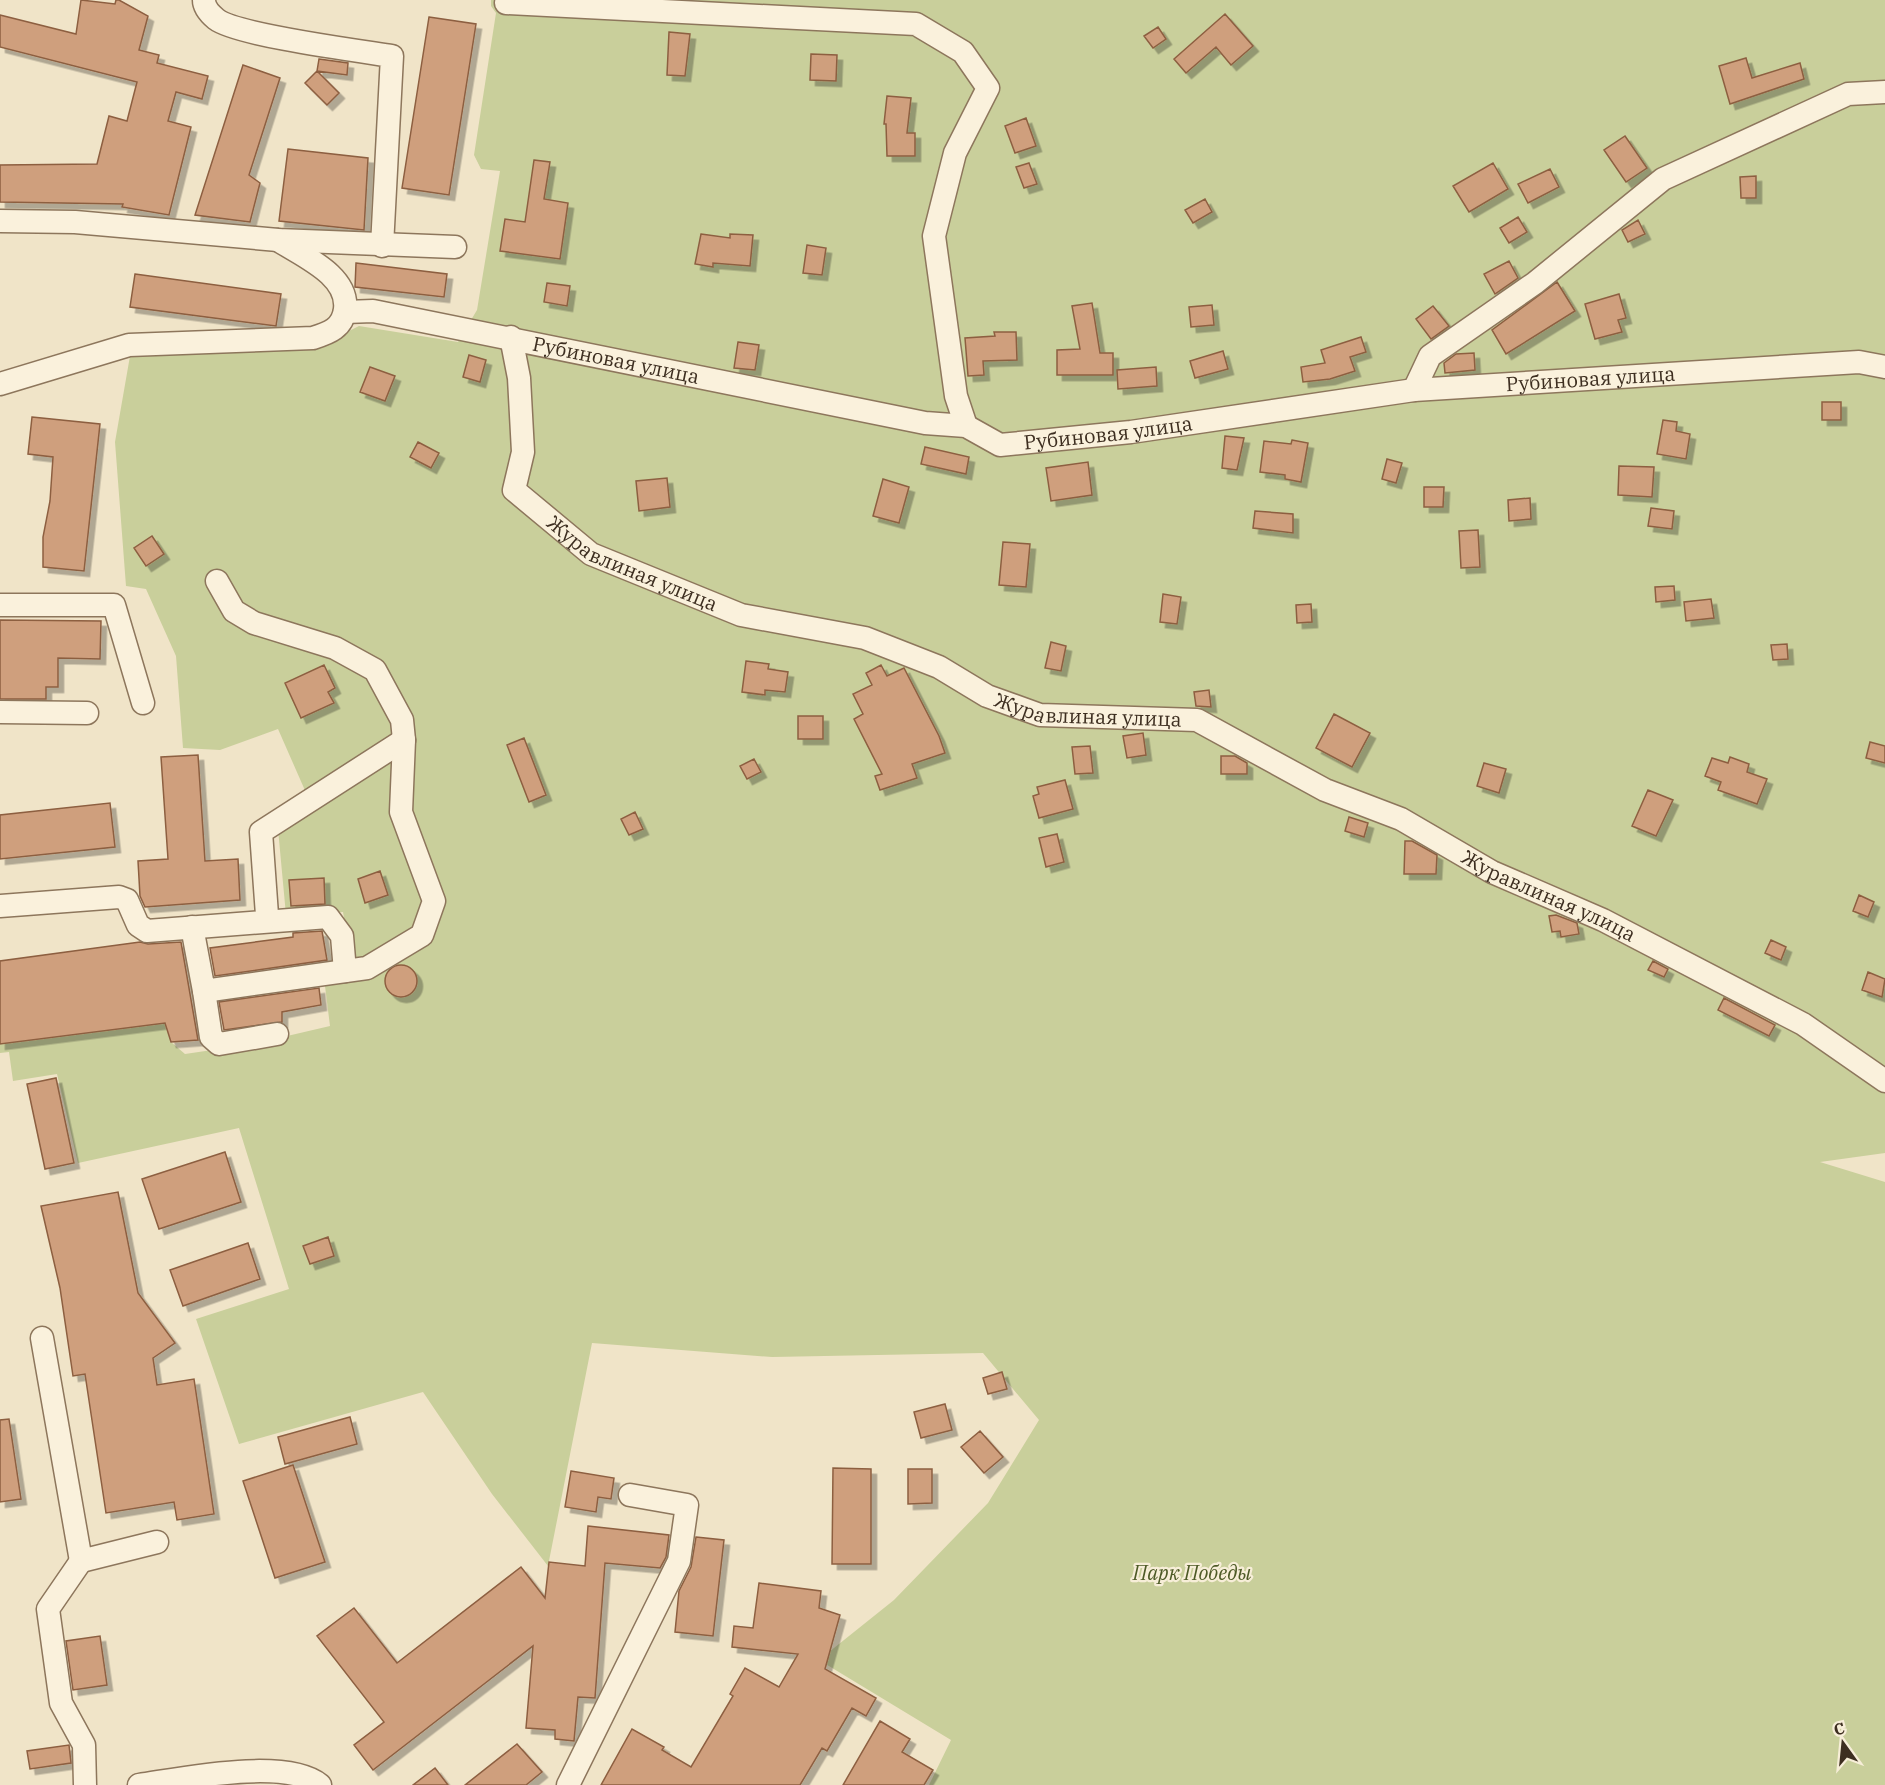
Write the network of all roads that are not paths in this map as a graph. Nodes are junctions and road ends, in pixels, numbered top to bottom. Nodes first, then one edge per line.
1 (204, 0) edge
2 (506, 3) dead end
3 (1885, 92) edge
4 (0, 221) edge
5 (278, 240) junction
6 (382, 246) junction
7 (455, 247) dead end
8 (345, 312) junction
9 (511, 337) junction
10 (1885, 367) edge
11 (0, 384) edge
12 (1414, 390) junction
13 (966, 426) junction
14 (217, 581) dead end
15 (0, 605) edge
16 (143, 703) dead end
17 (0, 712) edge
18 (87, 713) dead end
19 (404, 740) junction
20 (0, 906) edge
21 (264, 920) junction
22 (192, 927) junction
23 (345, 971) junction
24 (204, 991) junction
25 (277, 1034) dead end
26 (1885, 1081) edge
27 (42, 1338) dead end
28 (630, 1495) dead end
29 (157, 1542) dead end
30 (81, 1561) junction
31 (85, 1785) edge
32 (139, 1785) edge
33 (320, 1785) edge
34 (568, 1785) edge

1 - 6 street
2 - 13 street
3 - 12 street
4 - 5 street
5 - 6 street
5 - 8 street
6 - 7 street
8 - 9 street, Рубиновая улица
8 - 11 street
9 - 13 street, Рубиновая улица
9 - 26 street, Журавлиная улица
10 - 12 street, Рубиновая улица
12 - 13 street, Рубиновая улица
14 - 19 street
15 - 16 street
17 - 18 street
19 - 21 street
19 - 23 street
20 - 22 street
21 - 22 street
21 - 23 street
22 - 24 street
23 - 24 street
24 - 25 street
27 - 30 street
28 - 34 street
29 - 30 street
30 - 31 street
32 - 33 street

